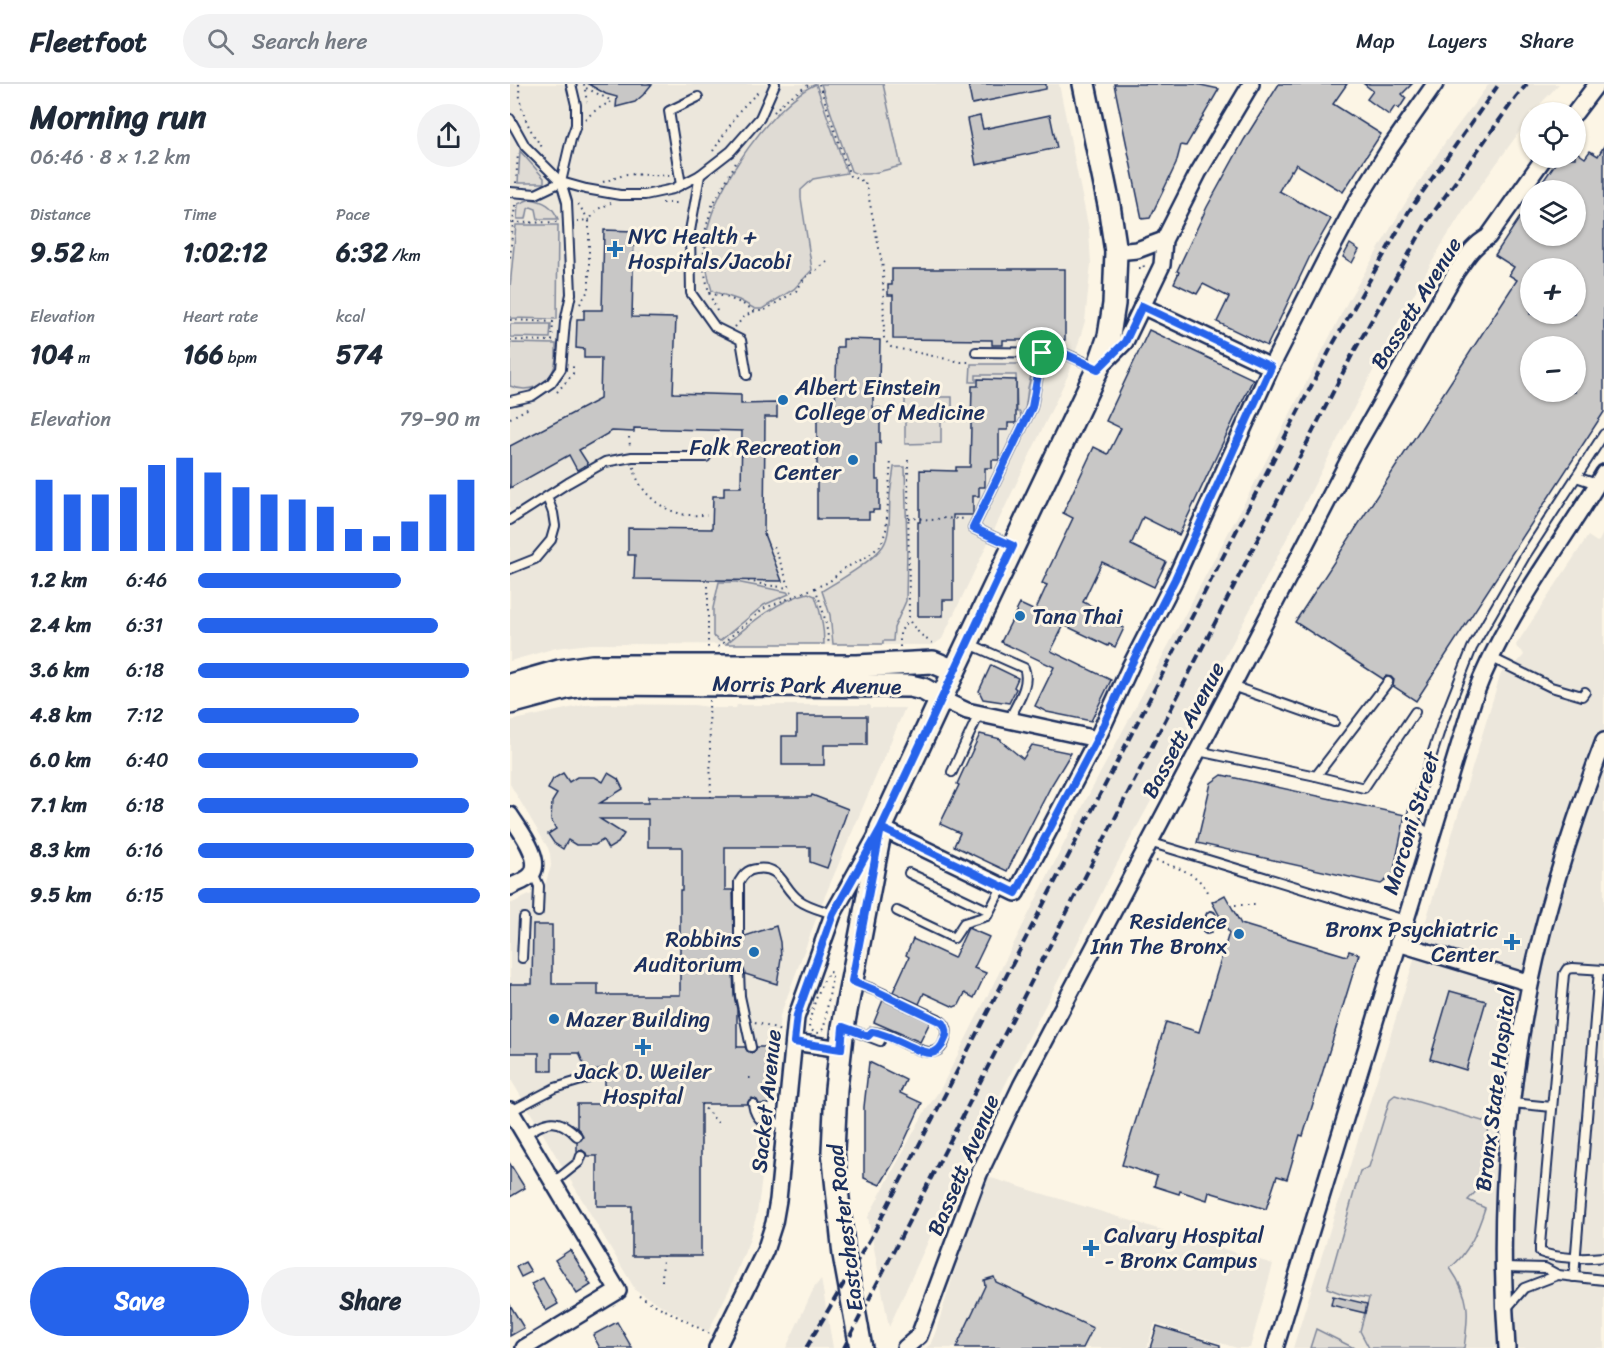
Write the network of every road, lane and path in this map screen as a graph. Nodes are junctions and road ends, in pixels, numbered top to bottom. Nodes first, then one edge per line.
1 (519, 84) edge
2 (571, 84) edge
3 (765, 84) edge
4 (776, 84) edge
5 (810, 84) edge
6 (819, 84) edge
7 (1084, 84) edge
8 (1251, 84) edge
9 (1435, 84) edge
10 (1597, 84) edge
11 (585, 88) dead end
12 (698, 96) dead end
13 (1583, 102) edge
14 (770, 117) dead end
15 (510, 119) edge
16 (585, 119) dead end
17 (519, 148) dead end
18 (546, 152) dead end
19 (709, 155) dead end
20 (738, 158) dead end
21 (1537, 168) edge
22 (700, 175) junction
23 (672, 176) dead end
24 (596, 181) dead end
25 (561, 182) junction
26 (516, 183) dead end
27 (681, 184) junction
28 (510, 192) edge
29 (655, 202) dead end
30 (578, 203) dead end
31 (611, 203) dead end
32 (679, 203) dead end
33 (515, 205) dead end
34 (589, 220) junction
35 (577, 221) dead end
36 (558, 222) dead end
37 (512, 223) edge
38 (1164, 240) junction
39 (1116, 252) junction
40 (510, 258) edge
41 (827, 262) dead end
42 (1143, 262) dead end
43 (1139, 268) dead end
44 (709, 293) junction
45 (1142, 306) junction
46 (755, 311) junction
47 (577, 312) dead end
48 (720, 318) dead end
49 (510, 320) edge
50 (734, 328) dead end
51 (510, 340) edge
52 (891, 347) dead end
53 (976, 352) dead end
54 (1042, 353) junction
55 (573, 363) dead end
56 (1271, 367) junction
57 (1098, 369) junction
58 (747, 375) dead end
59 (879, 383) dead end
60 (891, 387) dead end
61 (550, 397) dead end
62 (510, 401) edge
63 (531, 407) dead end
64 (510, 418) edge
65 (1604, 434) edge
66 (629, 437) dead end
67 (632, 457) junction
68 (706, 457) dead end
69 (891, 460) dead end
70 (908, 460) dead end
71 (1576, 477) junction
72 (1602, 481) edge
73 (547, 497) junction
74 (707, 515) dead end
75 (908, 518) junction
76 (510, 520) edge
77 (973, 528) junction
78 (774, 546) dead end
79 (1013, 546) junction
80 (510, 569) edge
81 (708, 580) dead end
82 (748, 581) dead end
83 (790, 588) junction
84 (815, 588) junction
85 (793, 596) junction
86 (909, 620) junction
87 (967, 643) junction
88 (829, 646) dead end
89 (718, 647) dead end
90 (900, 647) dead end
91 (941, 647) dead end
92 (708, 653) dead end
93 (1490, 657) junction
94 (954, 671) junction
95 (1388, 682) dead end
96 (510, 685) edge
97 (1232, 686) junction
98 (1585, 692) dead end
99 (709, 696) dead end
100 (940, 699) junction
101 (510, 703) edge
102 (1414, 712) dead end
103 (979, 714) junction
104 (1009, 720) junction
105 (1334, 722) dead end
106 (1097, 739) junction
107 (1604, 741) edge
108 (1198, 751) junction
109 (952, 772) dead end
110 (1316, 776) junction
111 (711, 797) dead end
112 (510, 814) edge
113 (881, 828) junction
114 (1431, 835) junction
115 (1149, 842) junction
116 (1142, 856) junction
117 (533, 873) junction
118 (909, 873) dead end
119 (510, 887) edge
120 (1009, 890) junction
121 (1207, 892) dead end
122 (1236, 905) dead end
123 (1257, 905) dead end
124 (897, 911) dead end
125 (989, 911) junction
126 (538, 912) dead end
127 (833, 914) junction
128 (1211, 916) dead end
129 (524, 918) dead end
130 (1405, 920) junction
131 (1207, 929) dead end
132 (739, 938) dead end
133 (1398, 943) junction
134 (522, 958) dead end
135 (1602, 970) edge
136 (739, 972) dead end
137 (852, 981) junction
138 (1530, 983) junction
139 (745, 1018) junction
140 (810, 1022) joint
141 (843, 1027) junction
142 (781, 1031) dead end
143 (868, 1036) junction
144 (880, 1041) dead end
145 (794, 1042) junction
146 (751, 1047) dead end
147 (841, 1049) junction
148 (588, 1078) dead end
149 (1512, 1103) junction
150 (701, 1104) dead end
151 (753, 1104) dead end
152 (1552, 1107) junction
153 (510, 1111) edge
154 (720, 1124) dead end
155 (787, 1124) junction
156 (525, 1134) junction
157 (577, 1136) dead end
158 (581, 1156) dead end
159 (554, 1182) junction
160 (663, 1256) dead end
161 (1575, 1257) junction
162 (1604, 1257) edge
163 (1504, 1267) junction
164 (1558, 1275) junction
165 (1574, 1277) junction
166 (1604, 1280) edge
167 (662, 1281) dead end
168 (639, 1296) dead end
169 (1505, 1310) junction
170 (714, 1341) edge
171 (524, 1348) edge
172 (861, 1348) edge
173 (905, 1348) edge
174 (1275, 1348) edge
175 (1507, 1348) edge

1 - 18 path
2 - 25 lane
3 - 19 path
4 - 22 lane
5 - 14 path
6 - 52 path
7 - 39 main road, Eastchester Road
8 - 38 street, Eastchester Road
9 - 56 street
10 - 13 street
11 - 16 path
12 - 27 lane
15 - 25 lane
17 - 26 path
20 - 44 path
21 - 97 street, Bassett Avenue
22 - 27 lane
22 - 58 lane
23 - 24 path
25 - 27 lane
25 - 28 lane
25 - 62 lane
29 - 32 path
30 - 34 path
31 - 34 path
33 - 37 path
34 - 35 path
34 - 47 path
36 - 37 path
37 - 40 path
38 - 39 street
38 - 45 street, Eastchester Road
39 - 57 main road, Eastchester Road
41 - 46 path
42 - 43 path
44 - 46 path
44 - 48 path
45 - 56 street
45 - 57 street, Eastchester Road
46 - 50 path
49 - 51 path
53 - 54 lane
54 - 57 lane
54 - 77 lane
55 - 61 path
56 - 106 street
57 - 79 main road, Eastchester Road
59 - 60 path
63 - 64 path
65 - 71 lane
66 - 67 path
67 - 68 lane
67 - 73 lane
67 - 74 path
69 - 84 path
70 - 75 path
71 - 72 lane
71 - 114 lane
72 - 93 street, Marconi Street
73 - 76 lane
73 - 80 lane
75 - 77 path
75 - 86 path
77 - 79 lane
78 - 83 path
79 - 87 main road, Eastchester Road
81 - 92 path
82 - 83 path
83 - 85 path
84 - 85 path
84 - 88 path
85 - 89 path
86 - 90 path
86 - 91 path
87 - 94 main road, Eastchester Road
87 - 104 lane
93 - 98 lane
93 - 114 street, Marconi Street
94 - 96 main road, Morris Park Avenue
94 - 100 main road, Eastchester Road
95 - 110 lane
97 - 105 lane
97 - 108 street, Bassett Avenue
99 - 111 path
100 - 101 main road, Morris Park Avenue
100 - 103 street, Morris Park Avenue
100 - 113 main road, Eastchester Road
102 - 110 lane
103 - 104 street, Morris Park Avenue
103 - 109 lane
104 - 106 street, Morris Park Avenue
106 - 120 street
107 - 138 street, Bronx State Hospital
108 - 110 lane
108 - 115 street, Bassett Avenue
112 - 117 street
113 - 120 street
113 - 127 street, Sacket Avenue
113 - 137 main road, Eastchester Road
114 - 130 street, Marconi Street
115 - 116 street, Bassett Avenue
115 - 130 lane
116 - 121 path
116 - 173 street, Bassett Avenue
117 - 119 street
117 - 126 lane
118 - 125 lane
120 - 125 lane
122 - 123 path
124 - 125 lane
127 - 132 lane
127 - 145 street, Sacket Avenue
128 - 131 lane
129 - 134 lane
130 - 133 street, Marconi Street
133 - 138 street
133 - 174 street, Marconi Street
135 - 152 lane
135 - 161 lane
136 - 139 lane
137 - 141 main road, Eastchester Road
137 - 143 lane
138 - 149 street, Bronx State Hospital
139 - 142 path
139 - 146 lane
140 - 140 path
141 - 143 lane
141 - 147 main road, Eastchester Road
143 - 144 lane
145 - 147 street
145 - 155 street, Sacket Avenue
147 - 172 main road, Eastchester Road
148 - 153 lane
149 - 152 lane
149 - 163 street, Bronx State Hospital
150 - 154 path
151 - 155 lane
152 - 161 lane
153 - 156 street
155 - 170 street, Sacket Avenue
156 - 157 lane
156 - 159 street
158 - 159 lane
159 - 171 street
160 - 167 path
161 - 162 lane
161 - 165 lane
163 - 164 lane
163 - 169 street, Bronx State Hospital
164 - 165 lane
164 - 169 lane
165 - 166 lane
168 - 170 path
169 - 175 street, Bronx State Hospital

